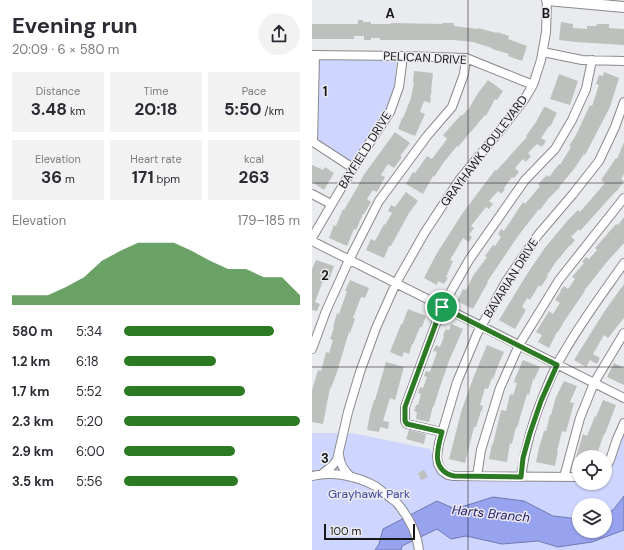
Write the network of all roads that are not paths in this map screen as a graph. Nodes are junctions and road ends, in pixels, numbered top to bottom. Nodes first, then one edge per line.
1 (547, 0) edge
2 (624, 7) edge
3 (542, 52) junction
4 (313, 55) edge
5 (403, 56) junction
6 (466, 58) junction
7 (592, 60) junction
8 (624, 61) edge
9 (533, 85) junction
10 (624, 102) edge
11 (353, 168) junction
12 (312, 194) edge
13 (624, 198) edge
14 (331, 204) junction
15 (312, 240) edge
16 (349, 260) junction
17 (624, 263) edge
18 (396, 283) junction
19 (442, 307) junction
20 (481, 326) junction
21 (624, 333) edge
22 (519, 345) junction
23 (312, 349) edge
24 (557, 365) junction
25 (594, 384) junction
26 (624, 398) edge
27 (624, 423) edge
28 (442, 432) junction
29 (339, 452) junction
30 (612, 454) edge
31 (322, 474) junction
32 (312, 476) edge
33 (477, 476) junction
34 (351, 477) junction
35 (521, 477) junction
36 (564, 477) junction
37 (572, 477) edge
38 (419, 548) edge

1 - 2 main road
1 - 3 street, GRAYHAWK BOULEVARD
3 - 7 street
3 - 9 street, GRAYHAWK BOULEVARD
4 - 5 street, PELICAN DRIVE
4 - 11 street
5 - 6 street, PELICAN DRIVE
5 - 11 street, BAYFIELD DRIVE
6 - 9 street, PELICAN DRIVE
6 - 16 street
7 - 8 street
7 - 19 street
9 - 18 street, GRAYHAWK BOULEVARD
10 - 20 street, BAVARIAN DRIVE
11 - 14 street, BAYFIELD DRIVE
12 - 14 street
13 - 22 street
14 - 15 street, BAYFIELD DRIVE
15 - 16 street
16 - 18 street
16 - 23 street
17 - 24 street
18 - 19 street
18 - 29 street, GRAYHAWK BOULEVARD
19 - 20 street
19 - 28 street
20 - 22 street
20 - 28 street, BAVARIAN DRIVE
21 - 25 street
22 - 24 street
22 - 33 street
24 - 25 street
24 - 35 street
25 - 26 street
25 - 36 street
27 - 30 street
28 - 33 street, BAVARIAN DRIVE
29 - 31 street, GRAYHAWK BOULEVARD
29 - 34 street
31 - 32 street
31 - 34 street
33 - 35 street
34 - 38 street
35 - 36 street
36 - 37 street

